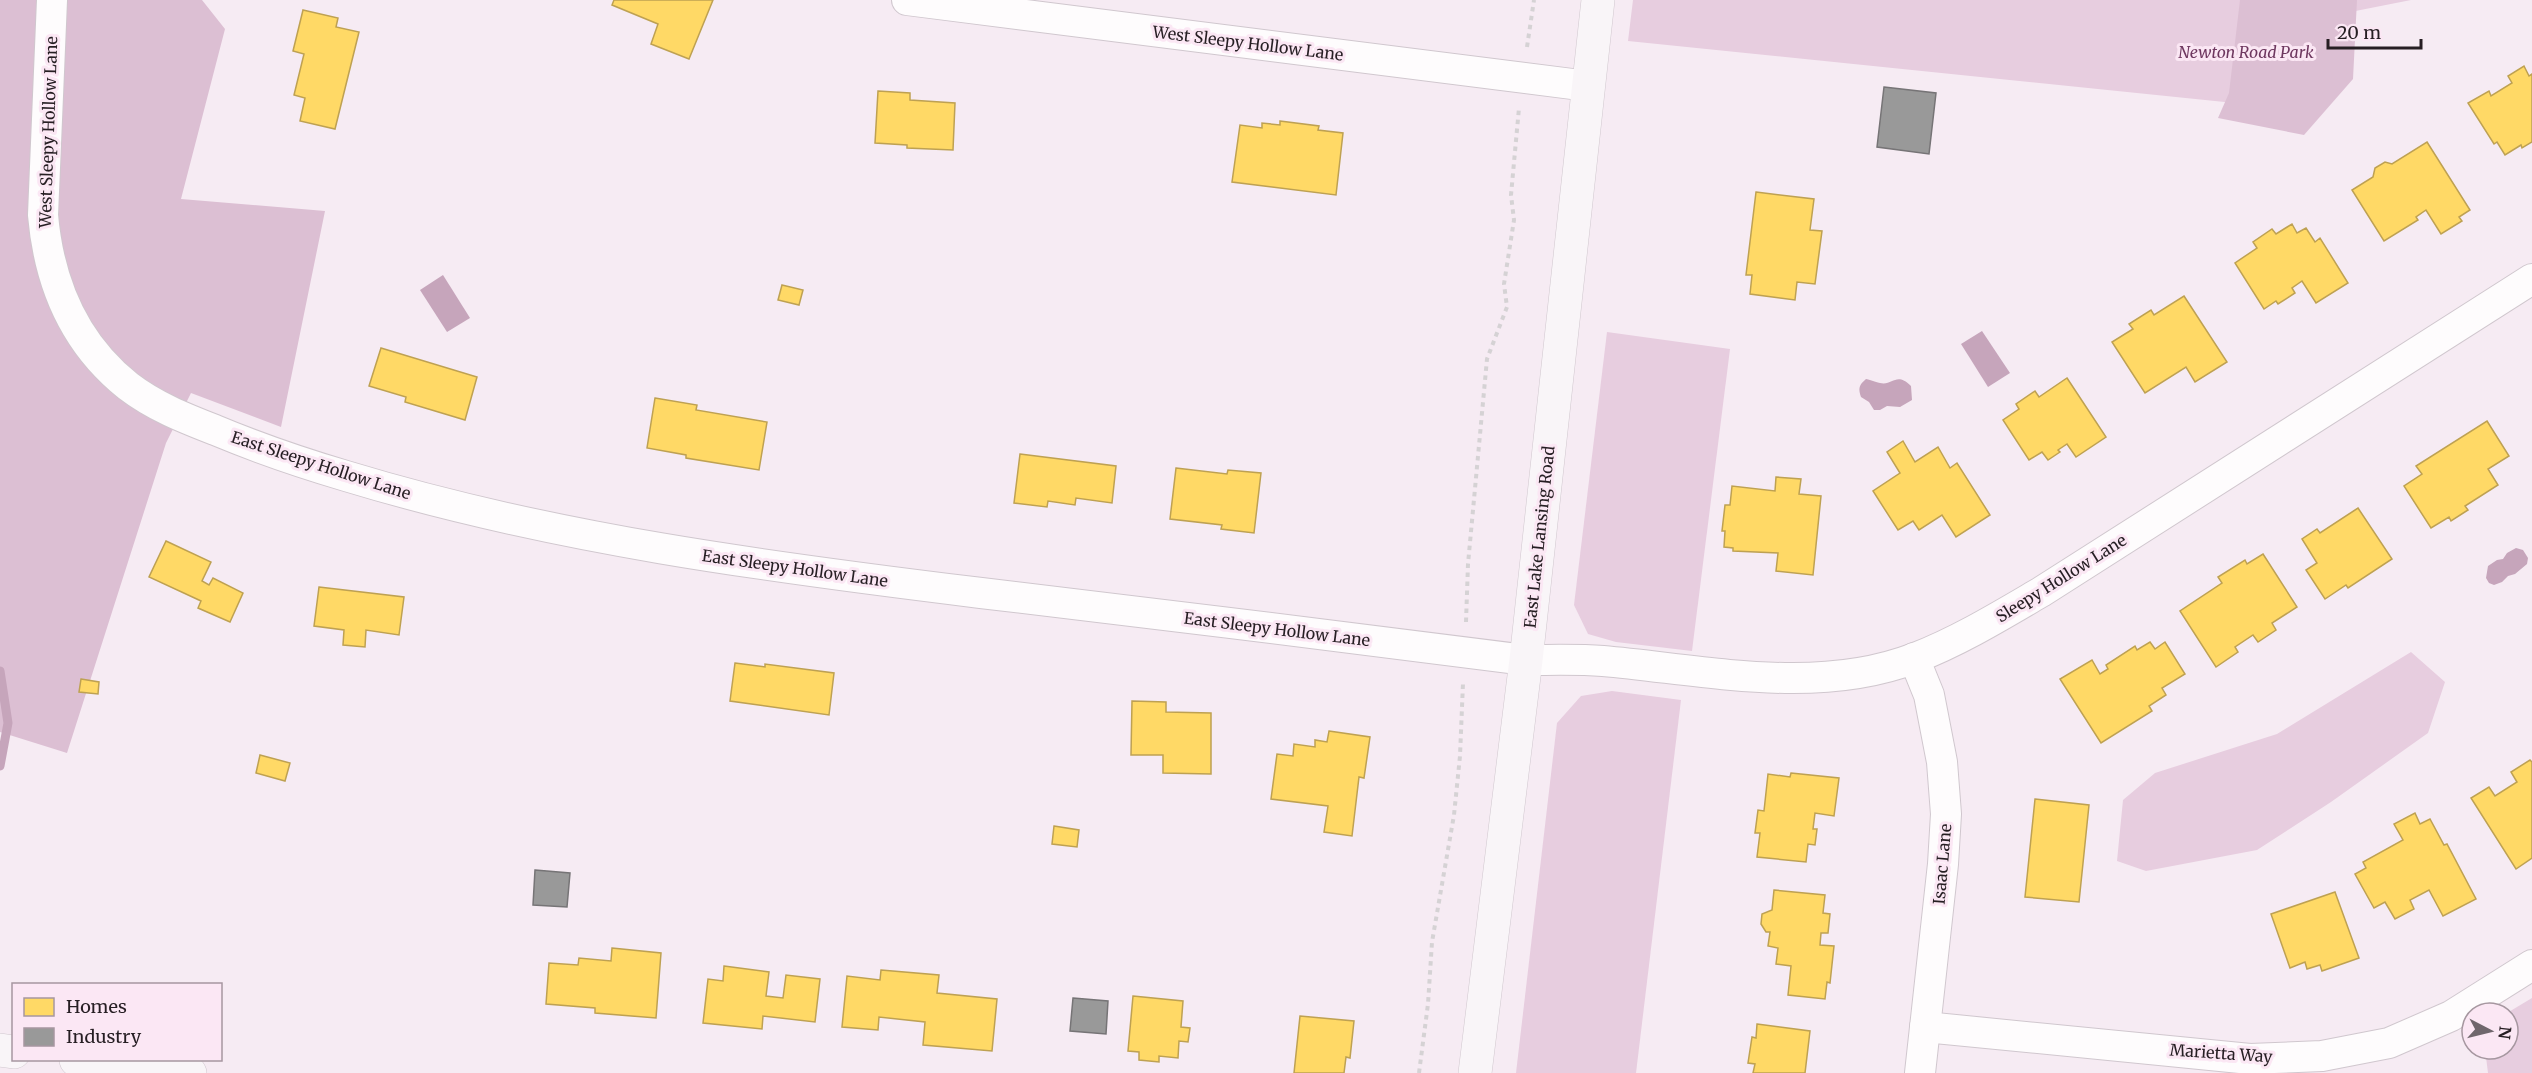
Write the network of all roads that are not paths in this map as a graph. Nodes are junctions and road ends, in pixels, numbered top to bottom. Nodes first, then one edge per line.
1 (52, 0) edge
2 (907, 0) edge
3 (1598, 0) edge
4 (1588, 86) junction
5 (2532, 279) edge
6 (99, 358) joint
7 (1914, 658) junction
8 (1526, 660) junction
9 (2532, 964) edge
10 (1925, 1027) junction
11 (92, 1061) edge
12 (190, 1073) edge
13 (1475, 1073) edge
14 (1920, 1073) edge

1 - 6 street, West Sleepy Hollow Lane
2 - 4 street, West Sleepy Hollow Lane
3 - 4 street, East Lake Lansing Road
4 - 8 street, East Lake Lansing Road
5 - 7 street, Sleepy Hollow Lane
6 - 8 street, East Sleepy Hollow Lane
7 - 8 street, Sleepy Hollow Lane
7 - 10 street, Isaac Lane
8 - 13 street, East Lake Lansing Road
9 - 10 street, Marietta Way
10 - 14 street, Isaac Lane
11 - 12 street

